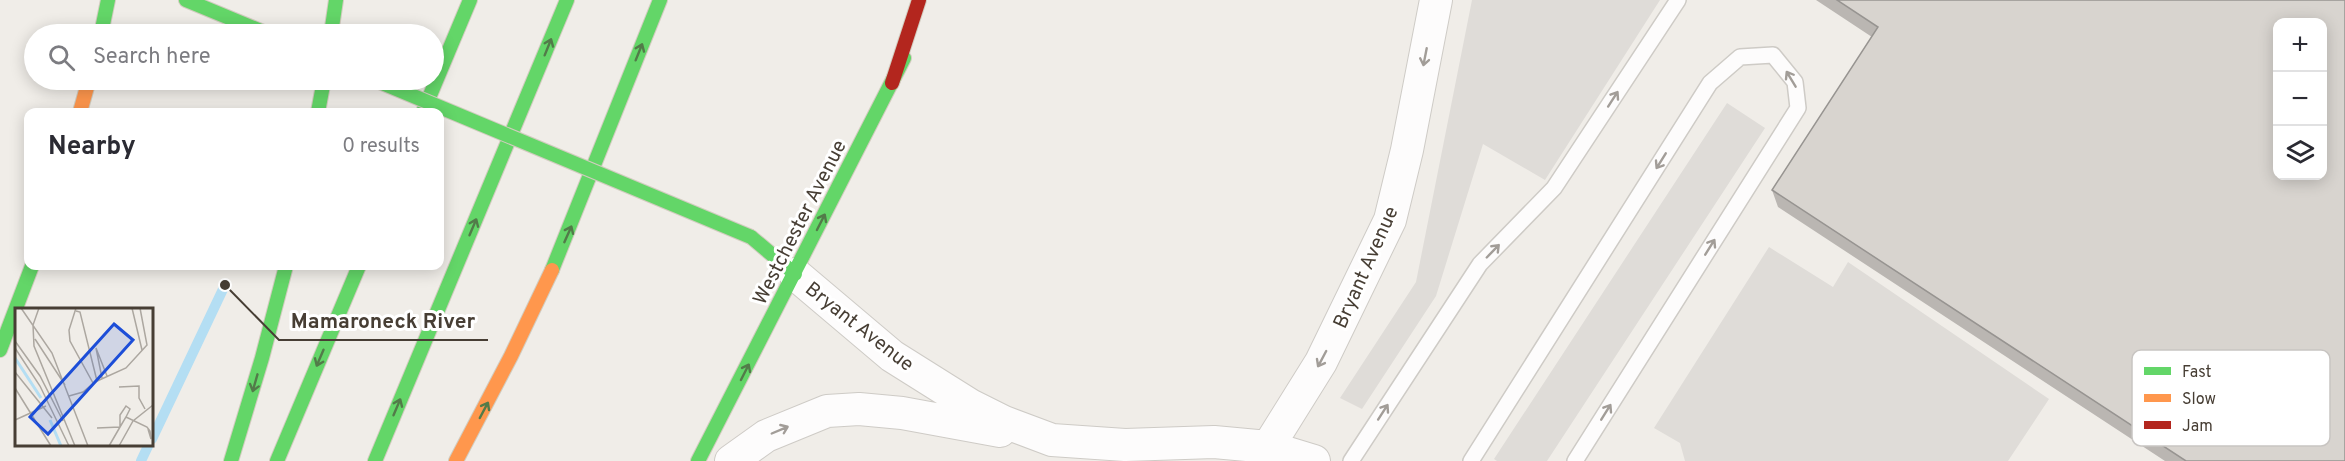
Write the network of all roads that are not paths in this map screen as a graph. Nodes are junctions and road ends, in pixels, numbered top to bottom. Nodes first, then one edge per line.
1 (108, 0) edge
2 (186, 0) edge
3 (336, 0) edge
4 (470, 0) edge
5 (567, 0) edge
6 (660, 0) edge
7 (920, 0) edge
8 (933, 0) edge
9 (1436, 0) edge
10 (1678, 0) edge
11 (103, 24) edge
12 (243, 24) edge
13 (332, 24) edge
14 (444, 62) edge
15 (892, 83) junction
16 (86, 90) edge
17 (322, 90) edge
18 (399, 90) edge
19 (432, 90) edge
20 (81, 108) edge
21 (319, 108) edge
22 (425, 108) edge
23 (442, 108) edge
24 (444, 109) edge
25 (30, 270) edge
26 (285, 270) edge
27 (357, 270) edge
28 (795, 274) junction
29 (16, 308) edge
30 (15, 311) edge
31 (0, 350) edge
32 (1052, 440) junction
33 (1268, 447) junction
34 (231, 461) edge
35 (277, 461) edge
36 (375, 461) edge
37 (456, 461) edge
38 (698, 461) edge
39 (730, 461) edge
40 (1314, 461) edge
41 (1351, 461) edge
42 (1471, 461) edge
43 (1575, 461) edge

1 - 11 main road
2 - 12 main road
3 - 13 main road
4 - 14 main road
36 -> 5 main road
37 -> 6 main road
7 - 15 main road
8 - 15 main road, Westchester Avenue
9 -> 33 street, Bryant Avenue
41 -> 10 lane
28 -> 15 main road, Westchester Avenue
16 - 20 main road
17 - 21 main road
18 - 23 main road, Bryant Avenue, bridge
19 - 22 main road
24 - 28 main road, Bryant Avenue, bridge
25 - 29 main road
26 -> 34 main road
27 -> 35 main road
28 - 32 street, Bryant Avenue
38 -> 28 main road, Westchester Avenue
30 - 31 main road
32 - 33 street, Bryant Avenue
39 -> 32 street
33 - 40 street, Bryant Avenue
43 -> 42 lane

